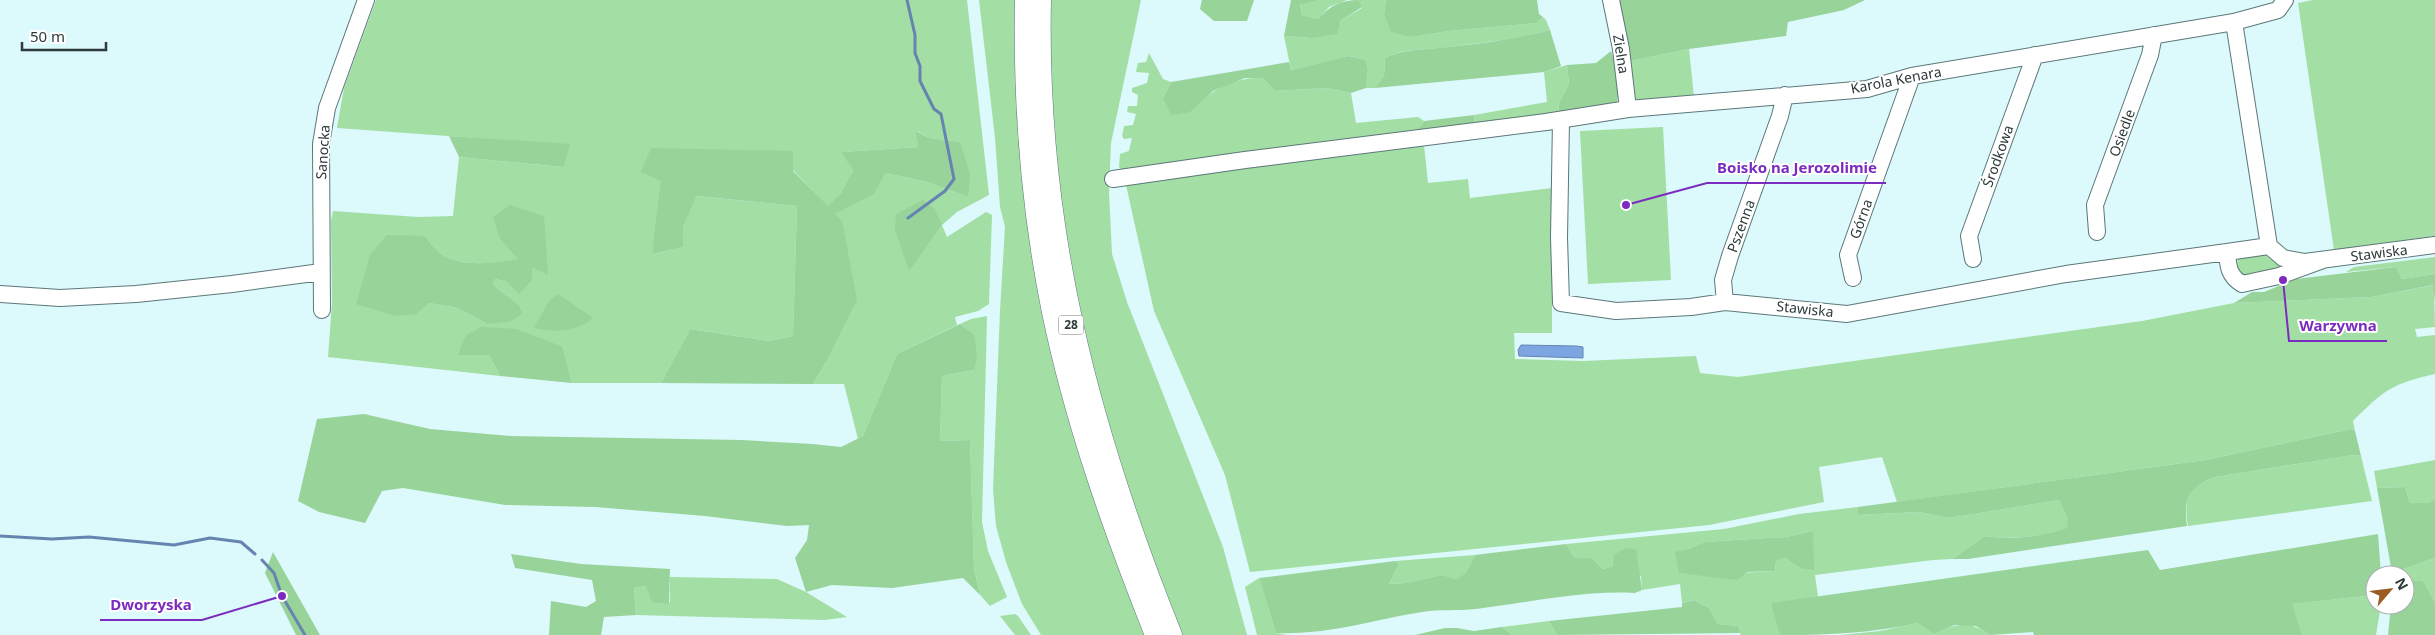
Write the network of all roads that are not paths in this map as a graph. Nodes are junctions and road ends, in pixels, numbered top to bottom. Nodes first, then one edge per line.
1 (366, 0) edge
2 (1025, 0) edge
3 (1042, 0) edge
4 (1611, 0) edge
5 (2285, 0) edge
6 (2234, 22) junction
7 (2154, 35) junction
8 (2034, 55) junction
9 (1912, 76) junction
10 (1785, 95) junction
11 (1628, 109) junction
12 (1561, 120) junction
13 (1114, 179) dead end
14 (2097, 232) dead end
15 (2435, 245) edge
16 (2269, 246) junction
17 (2227, 252) junction
18 (1973, 259) dead end
19 (2323, 260) junction
20 (321, 272) junction
21 (1853, 278) dead end
22 (0, 294) edge
23 (1725, 302) junction
24 (322, 310) dead end
25 (1155, 635) edge
26 (1172, 635) edge

1 - 20 street, Sanocka
2 - 25 main road, 28
3 - 26 main road, 28
4 - 11 street, Zielna
5 - 6 street, Karola Kenara
6 - 7 street, Karola Kenara
6 - 16 street
7 - 8 street, Karola Kenara
7 - 14 street, Osiedle
8 - 9 street, Karola Kenara
8 - 18 street, Środkowa
9 - 10 street, Karola Kenara
9 - 21 street, Górna
10 - 11 street, Karola Kenara
10 - 23 street, Pszenna
11 - 12 street, Karola Kenara
12 - 13 street, Karola Kenara
12 - 23 street, Stawiska
15 - 19 street, Stawiska
16 - 17 street, Stawiska
16 - 19 street, Stawiska
17 - 19 street, Stawiska
17 - 23 street, Stawiska
20 - 22 street
20 - 24 street, Sanocka

